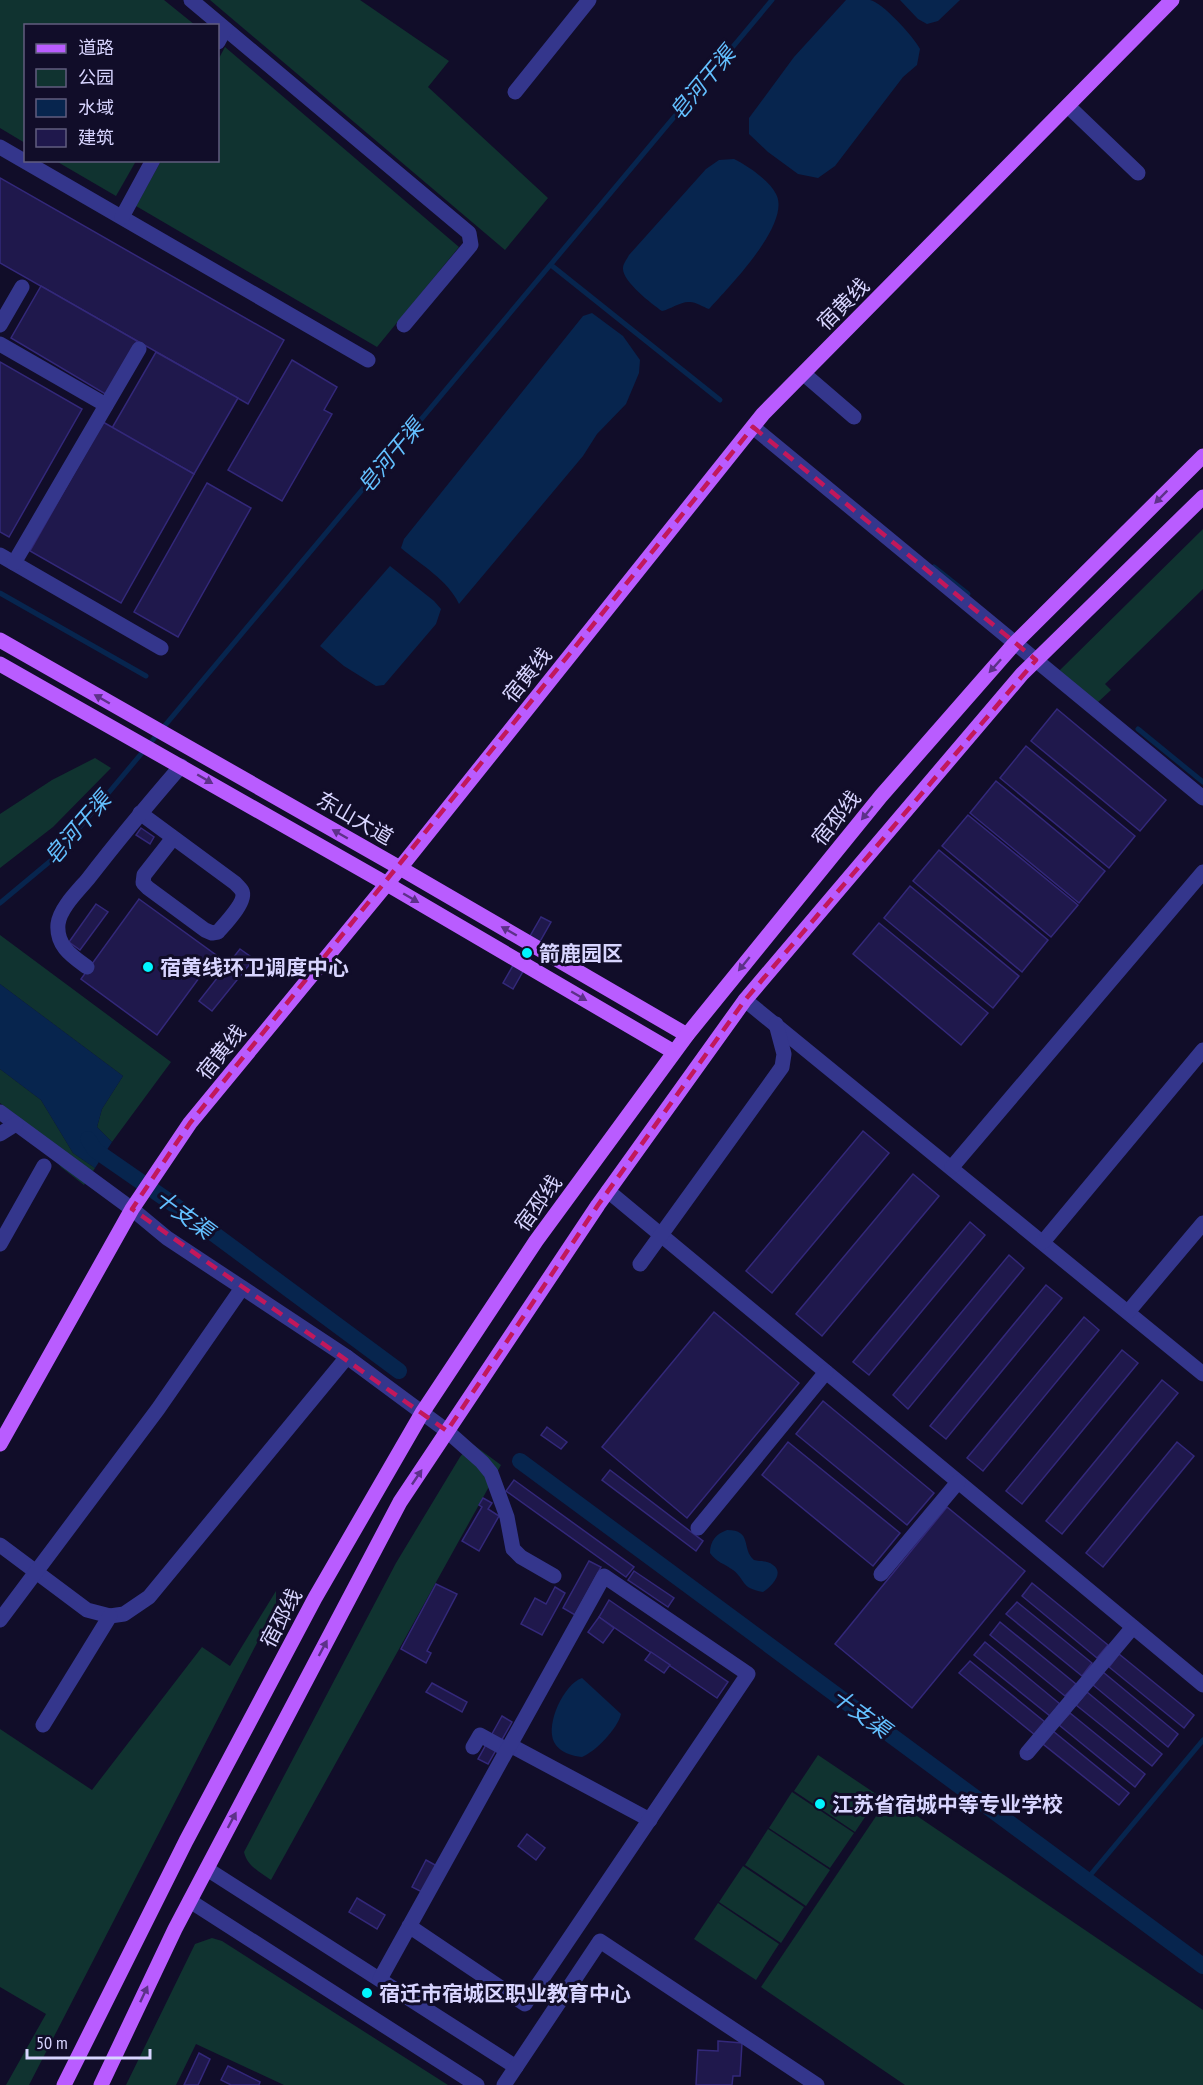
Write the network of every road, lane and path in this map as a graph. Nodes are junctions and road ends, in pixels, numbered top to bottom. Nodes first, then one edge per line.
1 (191, 0) edge
2 (589, 0) edge
3 (1172, 0) edge
4 (211, 24) edge
5 (221, 36) edge
6 (515, 92) dead end
7 (1068, 106) junction
8 (0, 147) edge
9 (24, 161) edge
10 (26, 162) edge
11 (152, 162) edge
12 (1138, 173) dead end
13 (122, 217) junction
14 (22, 287) dead end
15 (0, 325) edge
16 (404, 325) dead end
17 (0, 344) edge
18 (139, 349) dead end
19 (368, 360) dead end
20 (804, 374) junction
21 (106, 405) junction
22 (854, 417) dead end
23 (753, 427) junction
24 (1203, 456) edge
25 (1203, 497) edge
26 (7, 559) edge
27 (0, 640) edge
28 (1015, 643) junction
29 (161, 648) dead end
30 (1036, 660) junction
31 (0, 664) edge
32 (181, 766) junction
33 (1203, 798) edge
34 (140, 813) junction
35 (173, 838) junction
36 (400, 868) junction
37 (1203, 872) edge
38 (387, 884) junction
39 (87, 967) dead end
40 (745, 1000) junction
41 (776, 1024) junction
42 (687, 1035) junction
43 (1203, 1050) edge
44 (674, 1052) junction
45 (0, 1112) edge
46 (16, 1124) junction
47 (0, 1134) edge
48 (44, 1166) dead end
49 (952, 1167) junction
50 (608, 1191) junction
51 (134, 1205) junction
52 (1203, 1222) edge
53 (661, 1235) junction
54 (1043, 1242) junction
55 (0, 1244) edge
56 (640, 1264) dead end
57 (242, 1288) junction
58 (1128, 1312) junction
59 (347, 1357) junction
60 (826, 1372) junction
61 (1203, 1374) edge
62 (422, 1413) junction
63 (447, 1431) junction
64 (0, 1444) edge
65 (957, 1482) junction
66 (698, 1528) dead end
67 (0, 1545) edge
68 (36, 1572) junction
69 (881, 1574) dead end
70 (554, 1576) dead end
71 (110, 1616) junction
72 (0, 1620) edge
73 (1133, 1627) junction
74 (1203, 1685) edge
75 (43, 1725) dead end
76 (473, 1747) dead end
77 (509, 1748) junction
78 (1027, 1753) dead end
79 (650, 1820) junction
80 (207, 1869) junction
81 (190, 1901) junction
82 (409, 1926) junction
83 (380, 1979) junction
84 (516, 2067) junction
85 (64, 2085) edge
86 (101, 2085) edge
87 (477, 2085) edge
88 (504, 2085) edge
89 (817, 2085) edge

1 - 4 street
2 - 6 street
3 - 7 main road, 宿黄线
5 - 16 street
7 - 12 street
7 - 20 main road, 宿黄线
8 - 9 street
10 - 13 street
11 - 13 street
13 - 19 street
14 - 15 street
17 - 21 street
18 - 21 street
20 - 22 street
20 - 23 main road, 宿黄线
21 - 26 street
23 - 28 street
23 - 36 main road, 宿黄线
24 -> 28 main road, 宿邳线
25 - 30 main road
26 - 29 street
36 -> 27 main road, 东山大道
28 - 30 street
28 -> 42 main road, 宿邳线
30 - 33 street
30 - 40 main road
31 - 32 main road, 东山大道
32 - 34 street
32 -> 38 main road, 东山大道
34 - 35 street
34 - 39 street
35 - 35 street
36 - 38 main road, 宿黄线
42 -> 36 main road, 东山大道
37 - 49 street
38 -> 44 main road, 东山大道
38 - 51 main road, 宿黄线
40 - 41 street
40 - 50 main road
41 - 49 street
41 - 53 street
42 - 44 main road, 宿邳线
43 - 54 street
44 - 62 main road, 宿邳线
45 - 46 street
46 - 47 street
46 - 51 street
48 - 55 street
49 - 54 street
50 - 53 street
50 - 63 main road
51 - 57 street
51 - 64 main road, 宿黄线
52 - 58 street
53 - 56 street
53 - 60 street
54 - 58 street
57 - 59 street
57 - 68 street
58 - 61 street
59 - 62 street
59 - 71 street
60 - 65 street
60 - 66 street
62 - 63 street
62 - 85 main road, 宿邳线
63 - 70 street
80 -> 63 main road
65 - 69 street
65 - 73 street
67 - 68 street
68 - 71 street
68 - 72 street
71 - 75 street
73 - 74 street
73 - 78 street
76 - 77 street
77 - 79 street
77 - 79 street
77 - 82 street
79 - 82 street
80 - 81 main road
80 - 83 street
86 -> 81 main road
81 - 87 street
82 - 83 street
83 - 84 street
84 - 88 street
84 - 89 street

